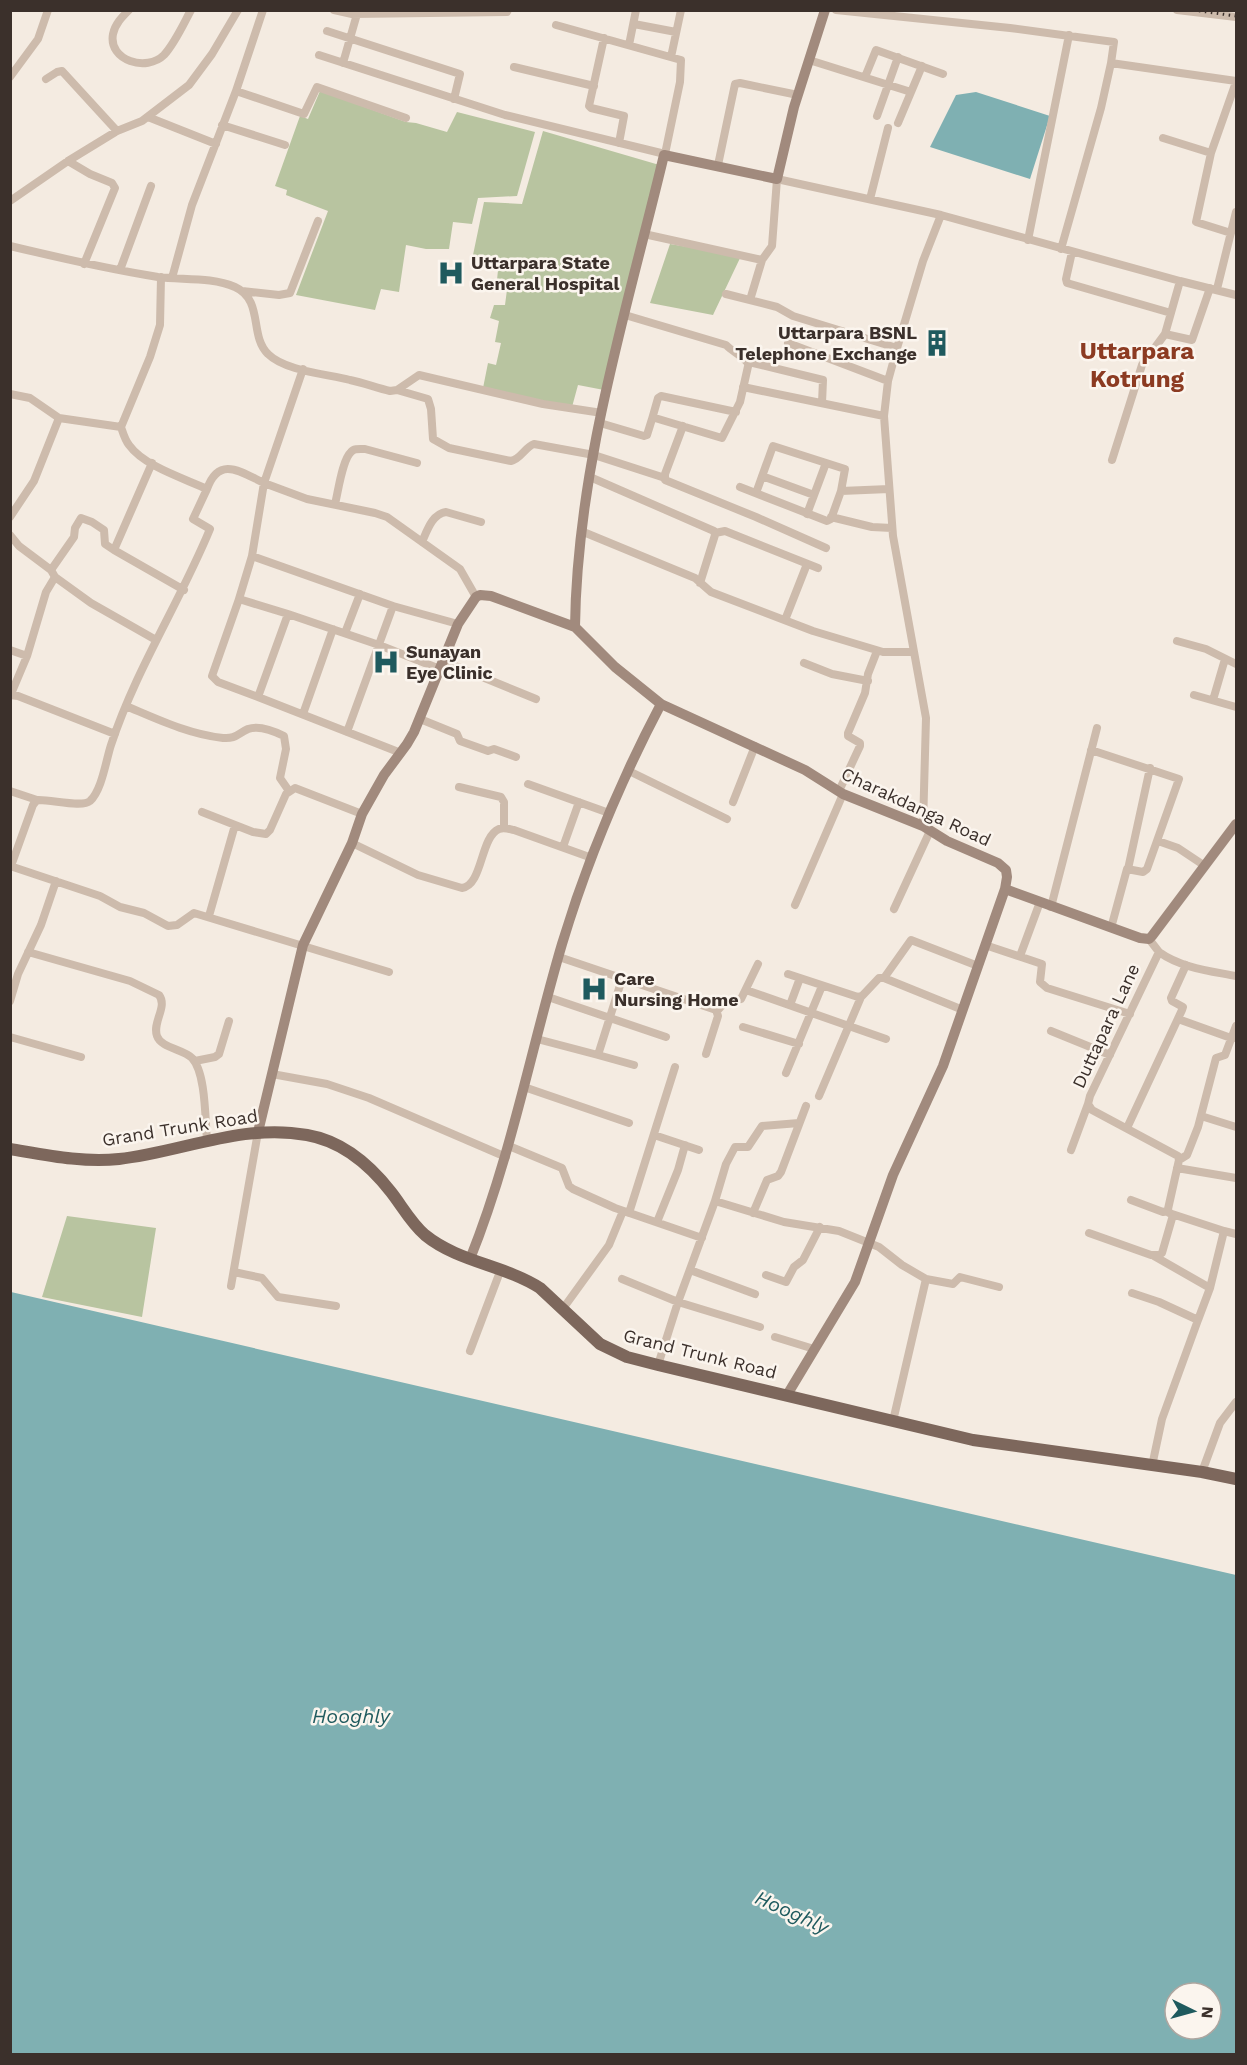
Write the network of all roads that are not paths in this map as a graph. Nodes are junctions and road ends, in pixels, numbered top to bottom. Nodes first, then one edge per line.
1 (48, 10) edge
2 (129, 10) edge
3 (191, 10) edge
4 (238, 10) edge
5 (263, 10) edge
6 (334, 10) edge
7 (508, 10) edge
8 (636, 10) edge
9 (681, 10) edge
10 (825, 10) edge
11 (836, 10) edge
12 (1177, 10) edge
13 (480, 11) edge
14 (357, 14) junction
15 (1236, 17) edge
16 (634, 24) junction
17 (556, 25) dead end
18 (327, 31) dead end
19 (676, 32) junction
20 (1069, 36) junction
21 (604, 38) junction
22 (351, 39) junction
23 (629, 45) junction
24 (319, 55) dead end
25 (671, 57) junction
26 (898, 57) junction
27 (809, 60) junction
28 (344, 63) junction
29 (1112, 63) junction
30 (922, 66) junction
31 (514, 67) dead end
32 (943, 74) dead end
33 (10, 77) edge
34 (865, 77) junction
35 (46, 79) dead end
36 (1236, 82) edge
37 (888, 85) junction
38 (594, 86) junction
39 (236, 91) junction
40 (911, 92) junction
41 (798, 95) junction
42 (454, 99) junction
43 (877, 116) dead end
44 (148, 117) junction
45 (406, 118) dead end
46 (898, 123) dead end
47 (222, 125) junction
48 (888, 128) dead end
49 (117, 132) junction
50 (1163, 138) dead end
51 (619, 143) junction
52 (216, 144) junction
53 (285, 145) dead end
54 (1211, 153) junction
55 (665, 154) junction
56 (68, 161) junction
57 (718, 165) junction
58 (777, 179) junction
59 (151, 186) dead end
60 (870, 199) junction
61 (10, 201) edge
62 (1236, 212) edge
63 (941, 215) junction
64 (318, 221) dead end
65 (1231, 232) junction
66 (644, 234) junction
67 (1028, 240) junction
68 (10, 246) edge
69 (1060, 249) junction
70 (1072, 252) junction
71 (762, 260) junction
72 (84, 264) junction
73 (120, 270) junction
74 (161, 277) junction
75 (172, 278) junction
76 (1180, 282) junction
77 (1213, 289) junction
78 (242, 291) junction
79 (726, 294) dead end
80 (1236, 295) edge
81 (750, 300) junction
82 (1171, 313) junction
83 (625, 315) junction
84 (1165, 334) junction
85 (788, 343) dead end
86 (897, 348) junction
87 (748, 363) junction
88 (303, 369) junction
89 (888, 381) junction
90 (743, 387) junction
91 (397, 390) junction
92 (10, 394) edge
93 (822, 403) junction
94 (736, 412) junction
95 (884, 416) junction
96 (59, 418) junction
97 (601, 418) junction
98 (652, 419) junction
99 (683, 426) junction
100 (121, 427) junction
101 (594, 455) junction
102 (1112, 460) dead end
103 (152, 463) junction
104 (417, 463) dead end
105 (826, 463) junction
106 (762, 476) junction
107 (590, 477) junction
108 (665, 478) junction
109 (264, 483) junction
110 (740, 487) dead end
111 (207, 489) junction
112 (889, 489) junction
113 (841, 491) junction
114 (756, 493) junction
115 (814, 495) junction
116 (335, 504) junction
117 (807, 514) junction
118 (10, 517) edge
119 (831, 517) junction
120 (481, 522) dead end
121 (892, 528) junction
122 (581, 531) junction
123 (715, 533) junction
124 (10, 535) edge
125 (422, 542) junction
126 (826, 548) dead end
127 (114, 550) junction
128 (252, 556) junction
129 (807, 564) junction
130 (818, 568) dead end
131 (53, 574) junction
132 (700, 583) junction
133 (184, 590) junction
134 (360, 594) junction
135 (476, 597) junction
136 (239, 599) junction
137 (393, 606) junction
138 (288, 614) junction
139 (785, 620) junction
140 (458, 624) junction
141 (575, 627) junction
142 (333, 629) junction
143 (345, 633) junction
144 (156, 640) junction
145 (1177, 641) dead end
146 (379, 645) junction
147 (10, 650) edge
148 (878, 651) junction
149 (914, 652) junction
150 (27, 656) junction
151 (1225, 659) junction
152 (804, 663) dead end
153 (1236, 664) edge
154 (441, 665) junction
155 (868, 681) junction
156 (11, 695) edge
157 (1194, 695) dead end
158 (258, 697) junction
159 (536, 699) dead end
160 (1213, 700) junction
161 (661, 704) junction
162 (126, 706) junction
163 (1236, 707) edge
164 (303, 714) junction
165 (420, 719) junction
166 (1097, 728) dead end
167 (347, 732) junction
168 (115, 734) junction
169 (755, 746) junction
170 (1091, 750) junction
171 (401, 753) junction
172 (516, 757) dead end
173 (1150, 768) junction
174 (629, 771) junction
175 (528, 784) dead end
176 (459, 788) dead end
177 (10, 791) edge
178 (289, 791) junction
179 (841, 793) junction
180 (37, 800) junction
181 (579, 802) junction
182 (733, 802) dead end
183 (202, 812) dead end
184 (609, 813) junction
185 (362, 814) junction
186 (727, 819) dead end
187 (1236, 824) edge
188 (235, 825) junction
189 (504, 828) junction
190 (926, 828) junction
191 (1158, 841) junction
192 (352, 843) junction
193 (563, 847) junction
194 (592, 858) junction
195 (11, 866) edge
196 (1205, 866) junction
197 (1128, 869) junction
198 (56, 880) junction
199 (1005, 889) junction
200 (1046, 904) junction
201 (795, 905) dead end
202 (894, 909) dead end
203 (209, 916) junction
204 (1111, 928) junction
205 (1149, 939) junction
206 (303, 945) junction
207 (985, 945) junction
208 (28, 952) junction
209 (1159, 952) junction
210 (1020, 956) junction
211 (559, 957) junction
212 (758, 964) dead end
213 (1186, 965) junction
214 (978, 966) junction
215 (389, 972) dead end
216 (788, 974) dead end
217 (1236, 976) edge
218 (622, 978) junction
219 (800, 978) junction
220 (884, 978) junction
221 (822, 986) junction
222 (746, 990) junction
223 (548, 997) junction
224 (861, 997) junction
225 (10, 1001) edge
226 (790, 1005) junction
227 (963, 1010) junction
228 (717, 1011) junction
229 (812, 1013) junction
230 (1130, 1014) junction
231 (610, 1017) junction
232 (1178, 1019) junction
233 (229, 1021) dead end
234 (849, 1026) junction
235 (1236, 1026) edge
236 (742, 1027) dead end
237 (1051, 1031) dead end
238 (10, 1037) edge
239 (666, 1037) dead end
240 (1234, 1038) edge
241 (537, 1039) junction
242 (886, 1039) dead end
243 (799, 1044) junction
244 (706, 1054) dead end
245 (598, 1055) junction
246 (1110, 1055) junction
247 (81, 1057) dead end
248 (195, 1061) junction
249 (634, 1065) dead end
250 (675, 1066) dead end
251 (786, 1073) dead end
252 (272, 1074) junction
253 (524, 1087) junction
254 (819, 1096) dead end
255 (1088, 1104) junction
256 (806, 1106) dead end
257 (1201, 1116) junction
258 (799, 1123) junction
259 (629, 1124) dead end
260 (1236, 1127) edge
261 (1127, 1128) junction
262 (258, 1132) junction
263 (654, 1135) junction
264 (207, 1140) junction
265 (685, 1145) junction
266 (10, 1149) edge
267 (699, 1150) dead end
268 (1071, 1150) dead end
269 (507, 1152) junction
270 (1178, 1164) junction
271 (1236, 1178) edge
272 (1131, 1200) dead end
273 (715, 1202) junction
274 (626, 1212) junction
275 (1171, 1213) junction
276 (753, 1214) junction
277 (657, 1222) junction
278 (820, 1227) junction
279 (1224, 1231) junction
280 (1089, 1233) dead end
281 (1236, 1234) edge
282 (702, 1238) junction
283 (868, 1242) junction
284 (1154, 1256) junction
285 (470, 1259) junction
286 (501, 1269) junction
287 (690, 1270) junction
288 (234, 1272) junction
289 (766, 1275) dead end
290 (622, 1279) dead end
291 (926, 1279) junction
292 (231, 1286) dead end
293 (999, 1287) dead end
294 (1210, 1288) junction
295 (1132, 1293) dead end
296 (755, 1294) dead end
297 (678, 1302) junction
298 (336, 1306) dead end
299 (562, 1310) junction
300 (1198, 1320) junction
301 (760, 1327) dead end
302 (775, 1337) dead end
303 (814, 1349) junction
304 (470, 1351) dead end
305 (658, 1365) junction
306 (787, 1395) junction
307 (1236, 1402) edge
308 (1226, 1415) junction
309 (1236, 1419) edge
310 (892, 1421) junction
311 (1152, 1466) junction
312 (1202, 1472) junction
313 (1236, 1479) edge

1 - 33 street
2 - 3 street
4 - 44 street
5 - 39 street
6 - 14 street
7 - 13 street
8 - 16 street
9 - 19 street
10 - 27 street
11 - 20 street
12 - 15 street
13 - 14 street
14 - 22 street
16 - 19 street
16 - 23 street
17 - 21 street
18 - 22 street
19 - 25 street
20 - 29 street
20 - 67 street
21 - 23 street
21 - 38 street
22 - 28 street
22 - 42 street
23 - 25 street
24 - 28 street
25 - 55 street
26 - 30 street
26 - 34 street
26 - 37 street
27 - 34 street
27 - 41 street
28 - 42 street
29 - 36 street
29 - 69 street
30 - 32 street
30 - 40 street
31 - 38 street
34 - 37 street
35 - 49 street
36 - 54 street
37 - 40 street
37 - 43 street
38 - 51 street
39 - 45 street
39 - 47 street
40 - 46 street
41 - 57 street
41 - 58 street
42 - 51 street
44 - 49 street
44 - 52 street
47 - 52 street
47 - 53 street
48 - 60 street
49 - 56 street
50 - 54 street
51 - 55 street
52 - 75 street
54 - 65 street
55 - 57 street
55 - 66 street
56 - 61 street
56 - 72 street
57 - 58 street
58 - 60 street
58 - 71 street
59 - 73 street
60 - 63 street
62 - 65 street
63 - 67 street
63 - 86 street
64 - 78 street
65 - 77 street
66 - 71 street
66 - 83 street
67 - 69 street
68 - 72 street
69 - 70 street
70 - 76 street
70 - 82 street
71 - 81 street
72 - 73 street
73 - 74 street
74 - 75 street
74 - 100 street
75 - 78 street
76 - 77 street
76 - 82 street
77 - 80 street
77 - 84 street
78 - 88 street
79 - 81 street
81 - 86 street
82 - 84 street
83 - 87 street
83 - 97 street
84 - 102 street
85 - 89 street
86 - 89 street
87 - 90 street
87 - 93 street
88 - 91 street
88 - 109 street
89 - 95 street
90 - 93 street
90 - 94 street
91 - 97 street
91 - 101 street
92 - 96 street
93 - 95 street
94 - 98 street
94 - 99 street
95 - 112 street
96 - 100 street
96 - 118 street
97 - 98 street
97 - 101 street
98 - 99 street
99 - 108 street
100 - 103 street
101 - 107 street
101 - 108 street
103 - 111 street
103 - 127 street
104 - 116 street
105 - 106 street
105 - 113 street
105 - 115 street
106 - 114 street
106 - 115 street
107 - 122 street
107 - 123 street
108 - 126 street
109 - 111 street
109 - 116 street
109 - 128 street
110 - 114 street
111 - 133 street
112 - 113 street
112 - 121 street
113 - 119 street
114 - 117 street
115 - 117 street
116 - 125 street
117 - 119 street
119 - 121 street
120 - 125 street
121 - 149 street
122 - 132 street
122 - 141 street
123 - 129 street
123 - 132 street
124 - 131 street
125 - 135 street
127 - 131 street
127 - 133 street
128 - 134 street
128 - 136 street
129 - 130 street
129 - 139 street
131 - 144 street
131 - 150 street
132 - 139 street
133 - 144 street
134 - 137 street
134 - 143 street
135 - 140 street
135 - 141 street
136 - 138 street
136 - 158 street
137 - 140 street
137 - 146 street
138 - 142 street
138 - 158 street
139 - 148 street
140 - 154 street
141 - 161 street, Charakdanga Road
142 - 143 street
142 - 164 street
143 - 146 street
144 - 162 street
145 - 151 street
146 - 154 street
146 - 167 street
147 - 150 street
148 - 149 street
148 - 155 street
149 - 190 street
150 - 156 street
151 - 153 street
151 - 160 street
152 - 155 street
154 - 159 street
154 - 165 street
155 - 179 street
156 - 168 street
157 - 160 street
158 - 164 street
160 - 163 street
161 - 169 street, Charakdanga Road
161 - 174 street
162 - 168 street
162 - 178 street
164 - 167 street
165 - 171 street
165 - 172 street
166 - 170 street
167 - 171 street
168 - 180 street
169 - 179 street, Charakdanga Road
169 - 182 street
170 - 173 street
170 - 200 street
171 - 185 street
173 - 191 street
173 - 197 street
174 - 184 street
174 - 186 street
175 - 181 street
176 - 189 street
177 - 180 street
178 - 185 street
178 - 188 street
179 - 190 street, Charakdanga Road
179 - 201 street
180 - 195 street
181 - 184 street
181 - 193 street
183 - 188 street
184 - 194 street
185 - 192 street
187 - 196 street
188 - 203 street
189 - 192 street
189 - 193 street
190 - 199 street, Charakdanga Road
190 - 202 street
191 - 196 street
191 - 197 street
192 - 206 street
193 - 194 street
194 - 211 street
195 - 198 street
196 - 205 street
197 - 204 street
198 - 203 street
198 - 208 street
199 - 200 street
199 - 207 street
200 - 204 street
200 - 210 street
203 - 206 street
204 - 205 street
205 - 209 street, Duttapara Lane
206 - 215 street
206 - 252 street
207 - 210 street
207 - 214 street
208 - 225 street
208 - 248 street
209 - 213 street
209 - 230 street, Duttapara Lane
210 - 230 street
211 - 218 street
211 - 223 street
212 - 222 street
213 - 217 street
213 - 232 street
214 - 220 street
214 - 227 street
216 - 219 street
218 - 228 street
218 - 231 street
219 - 221 street
219 - 226 street
220 - 224 street
220 - 227 street
221 - 224 street
221 - 229 street
222 - 226 street
222 - 228 street
223 - 231 street
223 - 241 street
224 - 234 street
226 - 229 street
227 - 283 street
228 - 244 street
229 - 234 street
229 - 243 street
230 - 246 street, Duttapara Lane
231 - 239 street
231 - 245 street
232 - 240 street
232 - 261 street
233 - 248 street
234 - 242 street
234 - 254 street
235 - 240 street
236 - 243 street
237 - 246 street
238 - 247 street
240 - 257 street
241 - 245 street
241 - 253 street
243 - 251 street
245 - 249 street
246 - 255 street, Duttapara Lane
248 - 264 street
250 - 263 street
252 - 262 street
252 - 269 street
253 - 259 street
253 - 269 street
255 - 261 street, Duttapara Lane
255 - 268 street
256 - 258 street
257 - 260 street
257 - 270 street
258 - 273 street
258 - 276 street
261 - 270 street, Duttapara Lane
262 - 264 main road, Grand Trunk Road
262 - 285 main road, Grand Trunk Road
262 - 288 street
263 - 265 street
263 - 274 street
264 - 266 main road, Grand Trunk Road
265 - 267 street
265 - 277 street
269 - 274 street
269 - 285 street
270 - 271 street
270 - 275 street
272 - 275 street
273 - 276 street
273 - 282 street
274 - 277 street
274 - 299 street
275 - 279 street
275 - 284 street
276 - 278 street
277 - 282 street
278 - 283 street
278 - 289 street
279 - 281 street
279 - 294 street
280 - 284 street
282 - 287 street
283 - 291 street
283 - 303 street
284 - 294 street
285 - 286 main road, Grand Trunk Road
286 - 299 main road, Grand Trunk Road
286 - 304 street
287 - 296 street
287 - 297 street
288 - 292 street
288 - 298 street
290 - 297 street
291 - 293 street
291 - 310 street
294 - 300 street
295 - 300 street
297 - 301 street
297 - 305 street
299 - 305 main road, Grand Trunk Road
300 - 311 street
302 - 303 street
303 - 306 street
305 - 306 main road, Grand Trunk Road
306 - 310 main road, Grand Trunk Road
307 - 308 street
308 - 309 street
308 - 312 street
310 - 311 main road, Grand Trunk Road
311 - 312 main road, Grand Trunk Road
312 - 313 main road, Grand Trunk Road

